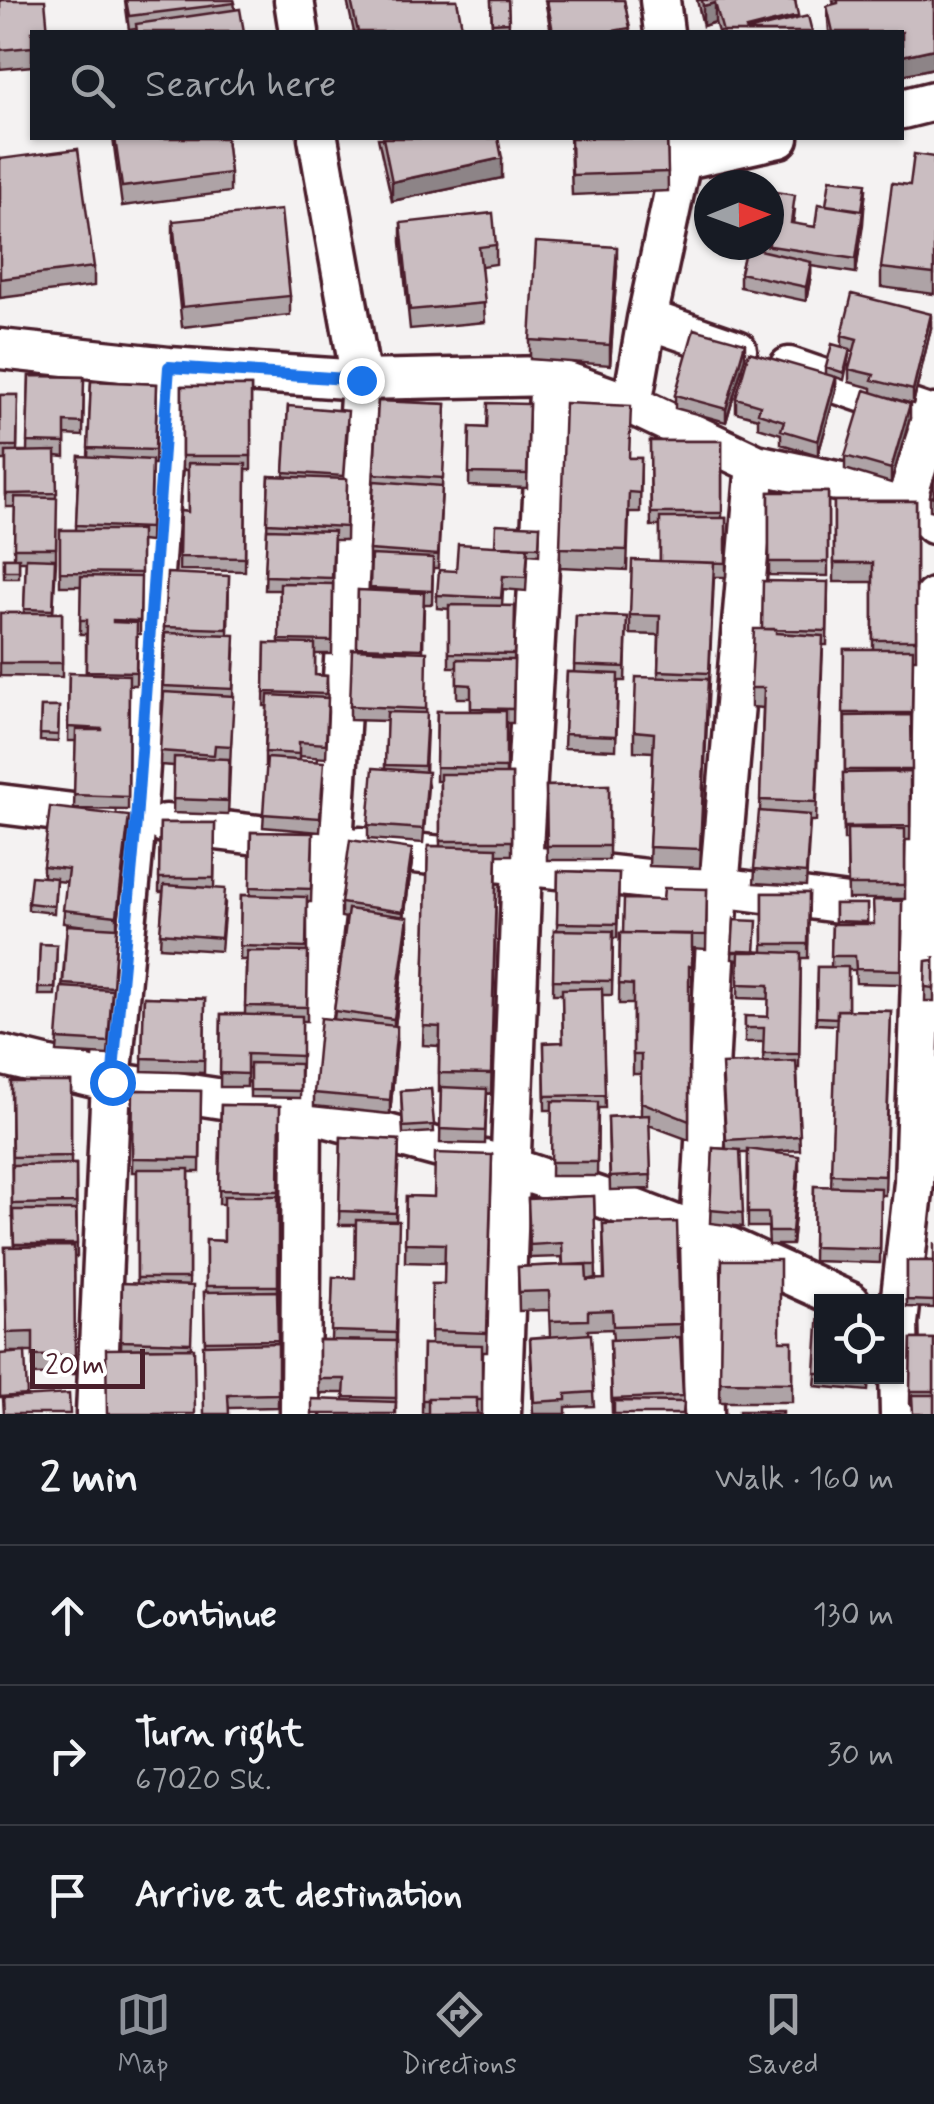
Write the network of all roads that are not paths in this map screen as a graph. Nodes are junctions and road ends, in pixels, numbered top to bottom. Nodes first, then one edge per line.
1 (294, 0) edge
2 (660, 0) edge
3 (299, 30) edge
4 (664, 30) edge
5 (934, 101) edge
6 (904, 108) edge
7 (318, 140) edge
8 (760, 140) edge
9 (680, 149) edge
10 (646, 318) junction
11 (0, 348) edge
12 (169, 367) junction
13 (550, 376) junction
14 (361, 380) junction
15 (632, 406) junction
16 (934, 415) edge
17 (756, 464) junction
18 (907, 496) junction
19 (934, 524) edge
20 (934, 598) edge
21 (0, 804) edge
22 (136, 821) junction
23 (333, 844) junction
24 (522, 866) junction
25 (719, 887) junction
26 (929, 919) edge
27 (0, 1055) edge
28 (112, 1082) junction
29 (302, 1112) junction
30 (510, 1167) junction
31 (700, 1234) junction
32 (832, 1294) edge
33 (910, 1325) edge
34 (96, 1414) edge
35 (300, 1414) edge
36 (500, 1414) edge
37 (704, 1414) edge
38 (900, 1414) edge

1 - 3 street
2 - 4 street
5 - 6 street
7 - 14 street
8 - 9 street
9 - 10 street
10 - 15 street
10 - 16 street
11 - 12 street
12 - 14 street
12 - 22 street
13 - 14 street
13 - 15 street
13 - 24 street
14 - 23 street
15 - 17 street
16 - 18 street
17 - 18 street
17 - 25 street
18 - 19 street
20 - 26 street
21 - 22 street
22 - 23 street
22 - 28 street
23 - 24 street
23 - 29 street
24 - 25 street
24 - 30 street
25 - 26 street
25 - 31 street
26 - 33 street
27 - 28 street
28 - 29 street
28 - 34 street
29 - 30 street
29 - 35 street
30 - 31 street
30 - 36 street
31 - 32 street
31 - 37 street
33 - 38 street

